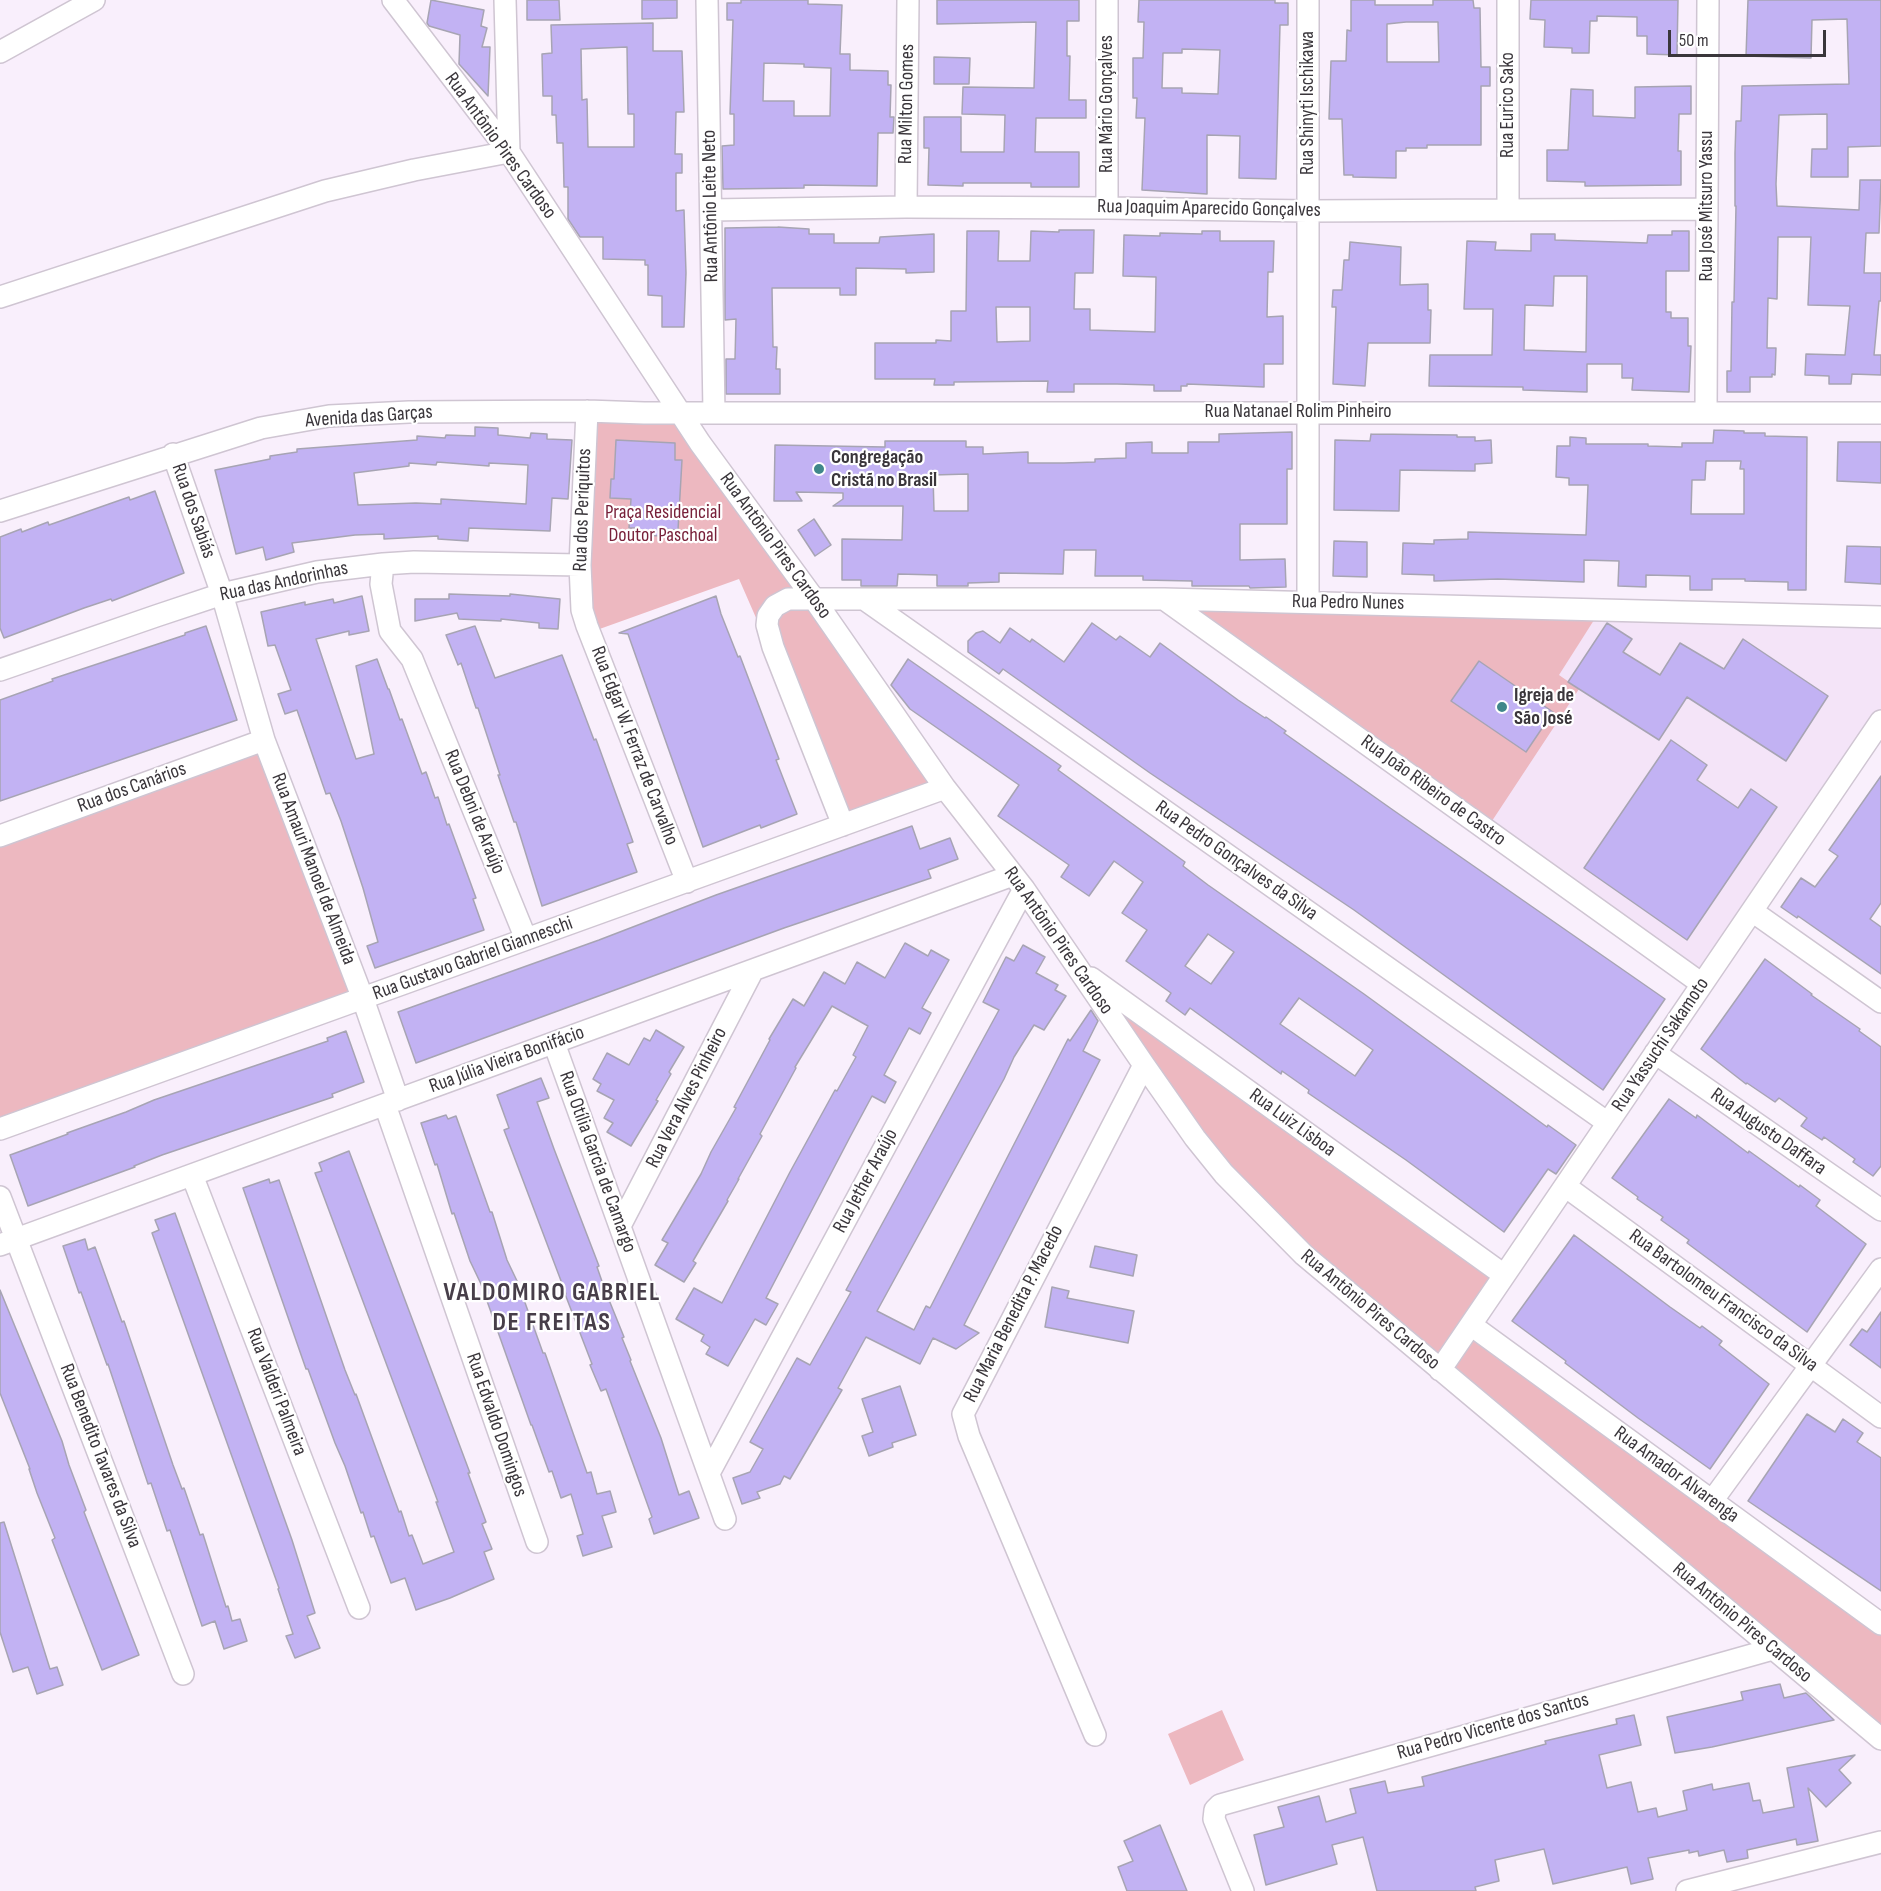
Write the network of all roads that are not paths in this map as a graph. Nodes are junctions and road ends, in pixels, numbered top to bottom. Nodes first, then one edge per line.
1 (94, 0) edge
2 (393, 0) edge
3 (505, 0) edge
4 (707, 0) edge
5 (909, 0) edge
6 (1107, 0) edge
7 (1308, 0) edge
8 (1508, 0) edge
9 (1708, 0) edge
10 (0, 52) edge
11 (509, 152) junction
12 (906, 207) junction
13 (1107, 208) junction
14 (1707, 209) junction
15 (711, 210) junction
16 (1508, 210) junction
17 (1308, 211) junction
18 (0, 297) edge
19 (587, 411) junction
20 (680, 412) junction
21 (714, 412) junction
22 (1308, 412) junction
23 (1706, 412) junction
24 (1881, 413) edge
25 (173, 454) junction
26 (0, 511) edge
27 (383, 564) junction
28 (580, 566) junction
29 (222, 594) junction
30 (814, 599) junction
31 (864, 599) junction
32 (1164, 599) junction
33 (1308, 602) junction
34 (582, 610) joint
35 (1881, 617) edge
36 (0, 670) edge
37 (1881, 721) edge
38 (264, 740) junction
39 (945, 788) junction
40 (843, 825) junction
41 (0, 836) edge
42 (687, 882) junction
43 (1018, 882) junction
44 (1752, 911) junction
45 (526, 939) junction
46 (753, 970) junction
47 (1080, 970) junction
48 (1702, 984) junction
49 (363, 999) junction
50 (1881, 1002) edge
51 (554, 1043) junction
52 (1655, 1053) junction
53 (1144, 1065) junction
54 (391, 1102) junction
55 (1608, 1123) junction
56 (0, 1129) edge
57 (192, 1175) junction
58 (1565, 1186) junction
59 (0, 1197) edge
60 (1881, 1210) edge
61 (620, 1226) junction
62 (8, 1242) edge
63 (1881, 1269) edge
64 (1504, 1275) junction
65 (1471, 1325) junction
66 (1812, 1365) junction
67 (1440, 1370) junction
68 (1881, 1417) edge
69 (709, 1473) junction
70 (1712, 1501) junction
71 (725, 1519) dead end
72 (537, 1542) dead end
73 (359, 1608) dead end
74 (1881, 1624) edge
75 (1773, 1649) junction
76 (183, 1674) dead end
77 (1095, 1735) dead end
78 (1881, 1739) edge
79 (1881, 1842) edge
80 (1243, 1891) edge
81 (1688, 1891) edge

1 - 10 street
2 - 11 street, Rua Antônio Pires Cardoso
3 - 11 street
4 - 15 street, Rua Antônio Leite Neto
5 - 12 street, Rua Milton Gomes
6 - 13 street, Rua Mário Gonçalves
7 - 17 street, Rua Shinyti Ischikawa
8 - 16 street, Rua Eurico Sako
9 - 14 street, Rua José Mitsuro Yassu
11 - 18 street
11 - 20 street, Rua Antônio Pires Cardoso
12 - 13 street, Rua Joaquim Aparecido Gonçalves
12 - 15 street, Rua Joaquim Aparecido Gonçalves
13 - 17 street, Rua Joaquim Aparecido Gonçalves
14 - 16 street, Rua Joaquim Aparecido Gonçalves
14 - 23 street, Rua José Mitsuro Yassu
15 - 21 street, Rua Antônio Leite Neto
16 - 17 street, Rua Joaquim Aparecido Gonçalves
17 - 22 street, Rua Shinyti Ischikawa
19 - 20 street, Avenida das Garças
19 - 25 street, Avenida das Garças
19 - 28 street, Rua dos Periquitos
20 - 21 street, Rua Natanael Rolim Pinheiro
20 - 30 street, Rua Antônio Pires Cardoso
21 - 22 street, Rua Natanael Rolim Pinheiro
22 - 23 street, Rua Natanael Rolim Pinheiro
22 - 33 street, Rua Shinyti Ischikawa
23 - 24 street, Rua Natanael Rolim Pinheiro
25 - 26 street, Avenida das Garças
25 - 29 street, Rua dos Sabiás
27 - 28 street, Rua das Andorinhas
27 - 29 street, Rua das Andorinhas
27 - 45 street, Rua Debni de Araújo
28 - 34 street, Rua dos Periquitos
29 - 36 street, Rua das Andorinhas
29 - 38 street, Rua dos Sabiás
30 - 31 street, Rua Pedro Nunes
30 - 39 street, Rua Antônio Pires Cardoso
30 - 40 street, Rua Pedro Nunes
31 - 32 street, Rua Pedro Nunes
31 - 55 street, Rua Pedro Gonçalves da Silva
32 - 33 street, Rua Pedro Nunes
32 - 48 street, Rua João Ribeiro de Castro
33 - 35 street, Rua Pedro Nunes
34 - 42 street, Rua Edgar W. Ferraz de Carvalho
37 - 44 street, Rua Yassuchi Sakamoto
38 - 41 street, Rua dos Canários
38 - 49 street, Rua Amauri Manoel de Almeida
39 - 40 street, Rua Gustavo Gabriel Gianneschi
39 - 43 street, Rua Antônio Pires Cardoso
40 - 42 street, Rua Gustavo Gabriel Gianneschi
42 - 45 street, Rua Gustavo Gabriel Gianneschi
43 - 46 street, Rua Júlia Vieira Bonifácio
43 - 47 street, Rua Antônio Pires Cardoso
43 - 69 street, Rua Jether Araújo
44 - 48 street, Rua Yassuchi Sakamoto
44 - 50 street
45 - 49 street, Rua Gustavo Gabriel Gianneschi
46 - 51 street, Rua Júlia Vieira Bonifácio
46 - 61 street, Rua Vera Alves Pinheiro
47 - 53 street, Rua Antônio Pires Cardoso
47 - 64 street, Rua Luiz Lisboa
48 - 52 street, Rua Yassuchi Sakamoto
49 - 54 street, Rua Amauri Manoel de Almeida
49 - 56 street, Rua Gustavo Gabriel Gianneschi
51 - 54 street, Rua Júlia Vieira Bonifácio
51 - 61 street, Rua Otília Garcia de Camargo
52 - 55 street, Rua Yassuchi Sakamoto
52 - 60 street, Rua Augusto Daffara
53 - 67 street, Rua Antônio Pires Cardoso
53 - 77 street, Rua Maria Benedita P. Macedo
54 - 57 street, Rua Júlia Vieira Bonifácio
54 - 72 street, Rua Edvaldo Domingos
55 - 58 street, Rua Yassuchi Sakamoto
57 - 62 street, Rua Júlia Vieira Bonifácio
57 - 73 street, Rua Valderi Palmeira
58 - 64 street, Rua Yassuchi Sakamoto
58 - 66 street, Rua Bartolomeu Francisco da Silva
59 - 62 street, Rua Benedito Tavares da Silva
61 - 69 street, Rua Otília Garcia de Camargo
62 - 76 street, Rua Benedito Tavares da Silva
63 - 66 street
64 - 65 street, Rua Yassuchi Sakamoto
65 - 67 street, Rua Yassuchi Sakamoto
65 - 70 street, Rua Amador Alvarenga
66 - 68 street, Rua Bartolomeu Francisco da Silva
66 - 70 street
67 - 75 street, Rua Antônio Pires Cardoso
69 - 71 street, Rua Otília Garcia de Camargo
70 - 74 street, Rua Amador Alvarenga
75 - 78 street, Rua Antônio Pires Cardoso
75 - 80 street, Rua Pedro Vicente dos Santos
79 - 81 street

